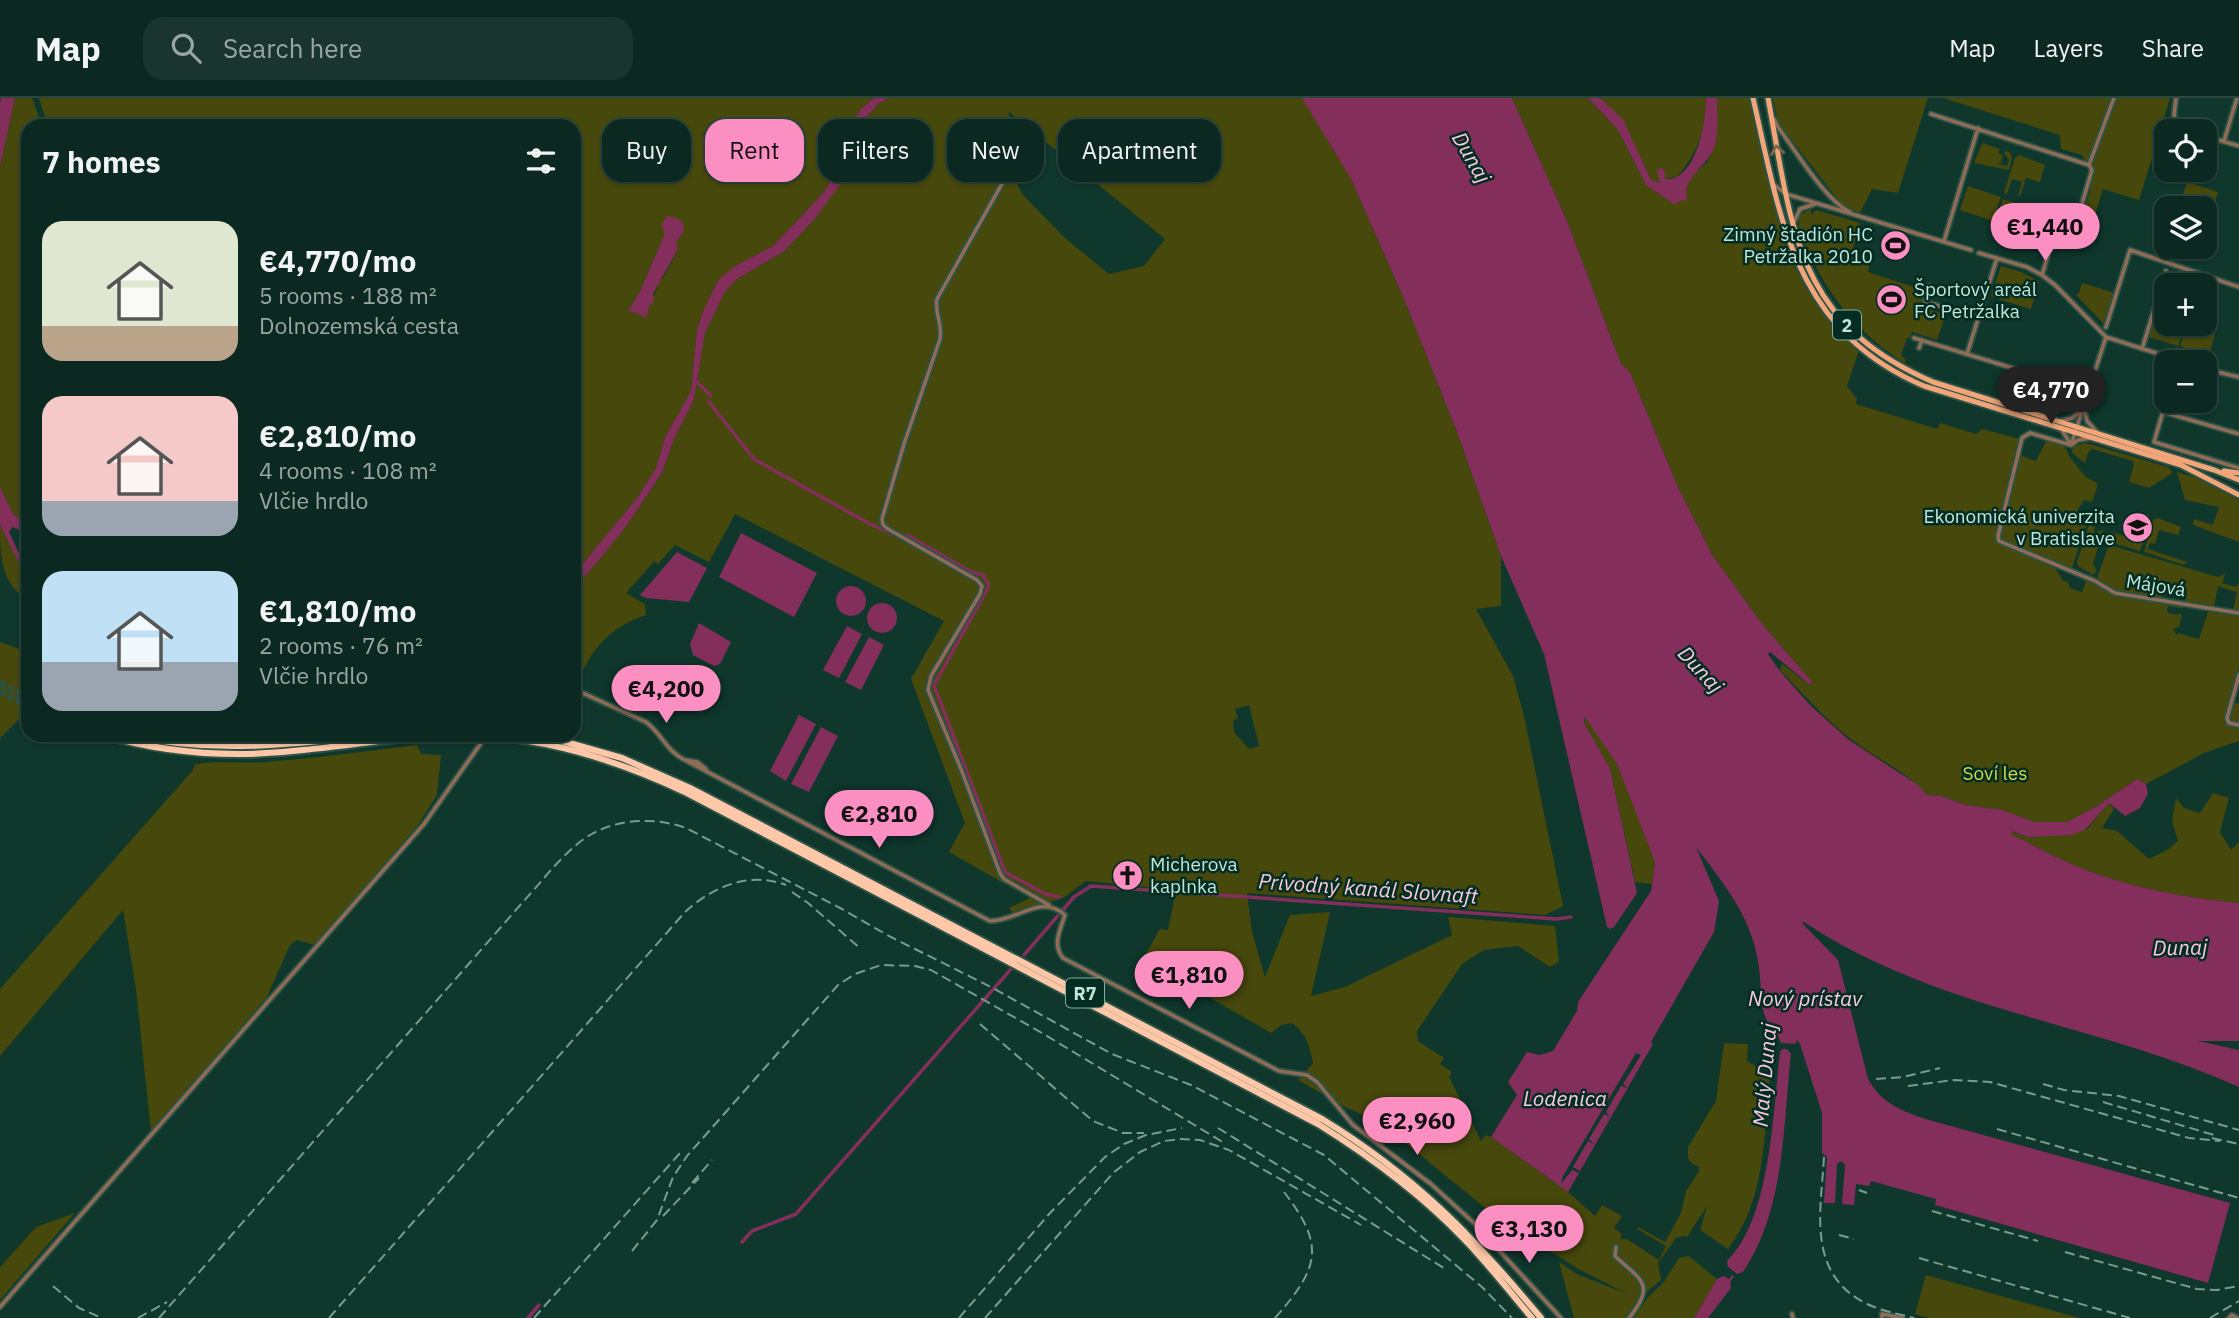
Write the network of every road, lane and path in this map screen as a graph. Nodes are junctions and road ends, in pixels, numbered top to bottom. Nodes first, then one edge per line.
1 (1753, 98) edge
2 (1768, 98) edge
3 (2114, 98) edge
4 (2176, 98) edge
5 (2237, 98) edge
6 (1770, 110) junction
7 (1931, 114) dead end
8 (2176, 119) edge
9 (1978, 128) junction
10 (2217, 139) edge
11 (2224, 141) junction
12 (2239, 146) edge
13 (2089, 165) junction
14 (1003, 182) edge
15 (1772, 183) junction
16 (1784, 194) junction
17 (1819, 205) junction
18 (1858, 215) junction
19 (1793, 231) junction
20 (1944, 241) junction
21 (1971, 250) dead end
22 (1979, 253) dead end
23 (1997, 258) junction
24 (2166, 271) dead end
25 (2042, 275) junction
26 (1929, 286) dead end
27 (2239, 287) edge
28 (1926, 302) junction
29 (1923, 309) dead end
30 (1979, 318) junction
31 (2106, 327) dead end
32 (2106, 337) junction
33 (1914, 338) dead end
34 (1922, 340) junction
35 (1919, 348) dead end
36 (2142, 349) junction
37 (2154, 353) edge
38 (1968, 354) junction
39 (2217, 372) edge
40 (2239, 377) edge
41 (2088, 391) junction
42 (2084, 406) junction
43 (2163, 413) edge
44 (2166, 413) edge
45 (2058, 425) junction
46 (2075, 430) junction
47 (2239, 434) edge
48 (2100, 435) junction
49 (2092, 438) junction
50 (2071, 445) junction
51 (2239, 468) edge
52 (2214, 470) junction
53 (2239, 474) edge
54 (2239, 480) edge
55 (2239, 494) edge
56 (2239, 613) edge
57 (2239, 675) edge
58 (581, 692) edge
59 (2239, 725) edge
60 (137, 742) edge
61 (174, 742) edge
62 (317, 742) edge
63 (370, 742) edge
64 (482, 742) edge
65 (527, 742) edge
66 (566, 742) edge
67 (1049, 905) junction
68 (1461, 1231) junction
69 (1616, 1247) dead end
70 (0, 1307) edge
71 (1882, 1316) edge
72 (1532, 1318) edge
73 (1541, 1318) edge
74 (1561, 1318) edge
75 (1629, 1318) edge
76 (1902, 1318) edge
77 (2229, 1318) edge
78 (2237, 1318) edge

1 - 15 main road, 2
2 - 6 main road, 2
3 - 13 street
4 - 8 street
5 - 11 street
16 -> 6 main road, 2
6 - 18 street
7 - 9 street
9 - 13 street
9 - 20 street
10 - 11 street
11 - 12 street
13 - 25 street
14 - 67 street
15 - 16 street
15 - 45 main road, 2
16 - 17 street
16 - 19 main road, 2
17 - 18 street
17 - 19 street
18 - 20 street
19 - 45 main road, 2
20 - 21 street
22 - 23 street
23 - 25 street
23 - 30 street
24 - 36 street
25 - 32 street
26 - 28 street
27 - 31 street
28 - 29 street
28 - 30 street
30 - 38 street
32 - 36 street
32 - 41 street
33 - 34 street
34 - 35 street
34 - 38 street
36 - 37 street
38 - 41 street
39 - 40 street
41 - 42 street
42 - 45 street
42 - 46 street
42 - 48 street
43 - 51 street
44 - 47 street
45 - 46 main road, 2
45 - 50 street
46 - 48 main road, 2
46 - 49 main road, 2
46 - 50 street
48 - 52 main road, 2
49 - 50 street
49 - 55 main road, 2
50 - 56 street, Májová
52 - 53 main road
52 - 54 main road, 2
57 - 59 street
58 - 67 street
60 - 63 highway, R7
61 - 62 highway
64 - 70 street, bridge
65 - 68 highway, R7
66 - 68 highway, R7
67 - 74 street
68 - 72 highway, R7
68 - 73 highway, R7
69 - 75 street
71 - 76 street
77 - 78 street

